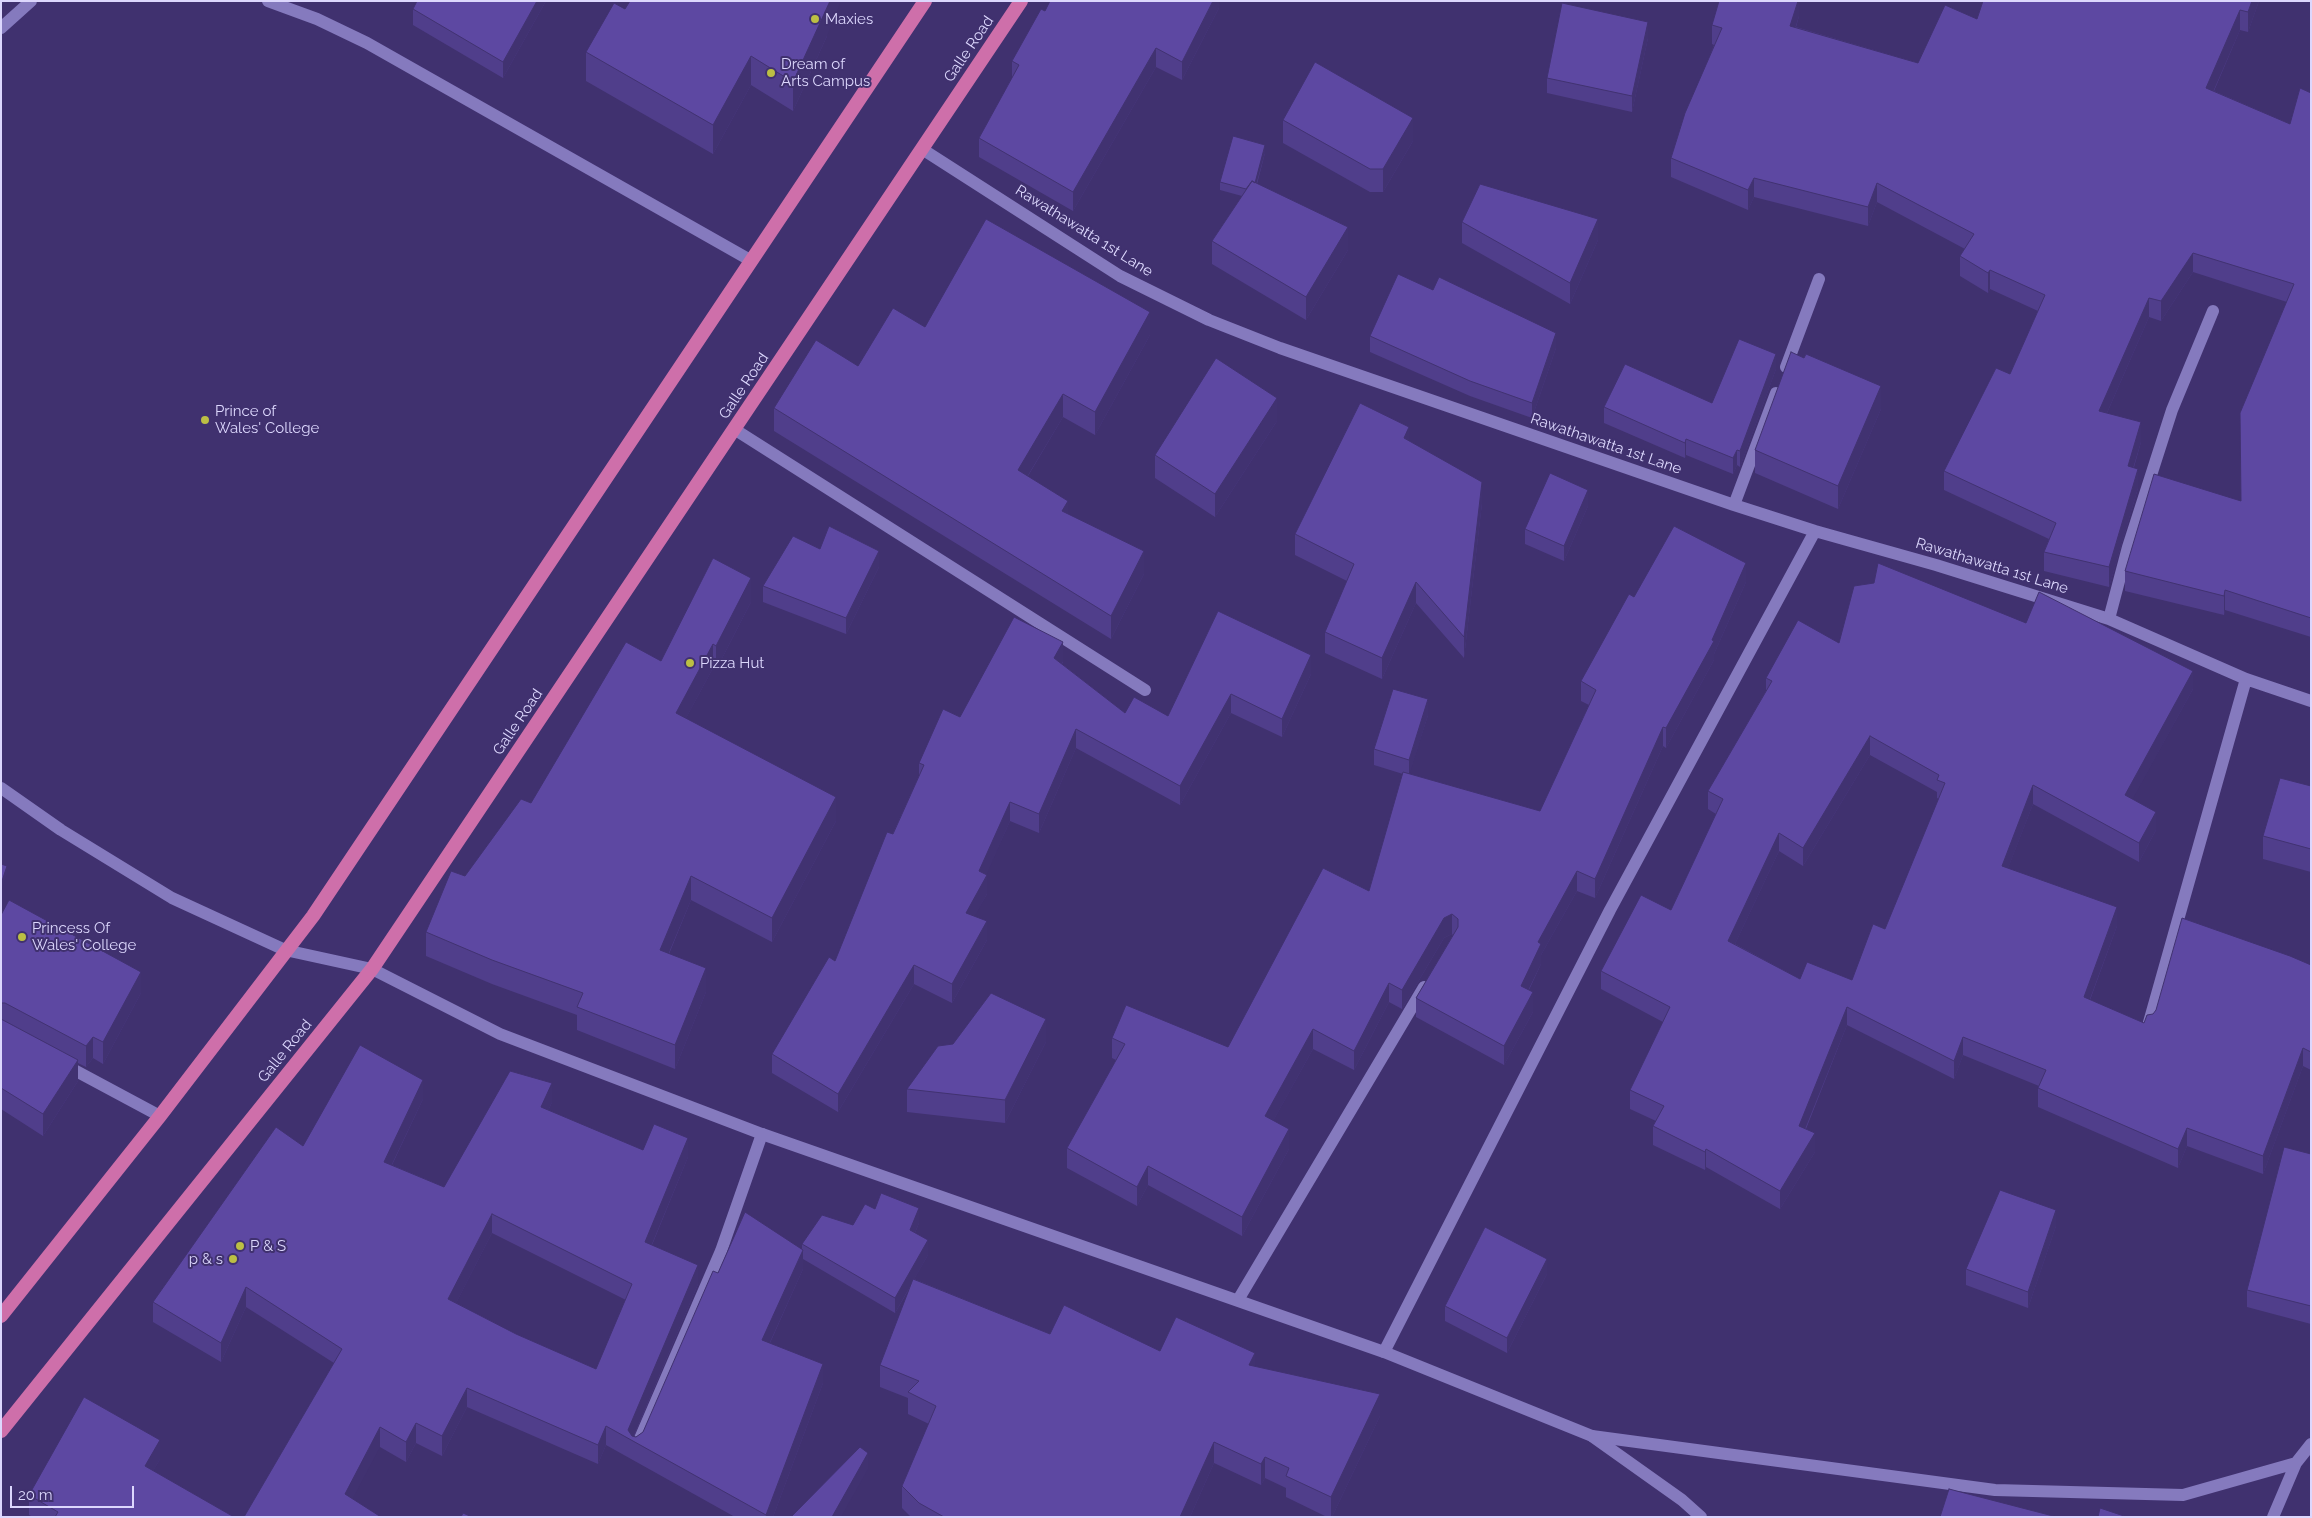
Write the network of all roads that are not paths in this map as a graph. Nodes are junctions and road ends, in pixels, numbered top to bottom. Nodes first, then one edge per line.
1 (31, 1) edge
2 (268, 1) edge
3 (925, 1) edge
4 (1021, 1) edge
5 (1, 28) edge
6 (922, 149) junction
7 (750, 260) junction
8 (1819, 279) dead end
9 (2213, 311) dead end
10 (734, 429) junction
11 (1734, 505) junction
12 (1815, 532) junction
13 (2109, 618) junction
14 (2246, 679) junction
15 (1145, 690) dead end
16 (2311, 700) edge
17 (1, 788) edge
18 (286, 950) junction
19 (372, 969) junction
20 (1431, 976) edge
21 (2148, 1026) edge
22 (52, 1058) edge
23 (160, 1116) junction
24 (762, 1134) junction
25 (1238, 1300) junction
26 (1, 1316) edge
27 (1384, 1352) junction
28 (1, 1431) edge
29 (1592, 1436) junction
30 (2311, 1444) edge
31 (636, 1448) edge
32 (2296, 1464) junction
33 (1701, 1517) edge
34 (2273, 1517) edge

1 - 5 street
2 - 7 street
3 - 7 highway
4 - 6 highway, Galle Road
6 - 10 highway, Galle Road
6 - 11 street, Rawathawatta 1st Lane
7 - 18 highway
8 - 11 street
9 - 13 street
10 - 15 street
10 - 19 highway, Galle Road
11 - 12 street, Rawathawatta 1st Lane
12 - 13 street, Rawathawatta 1st Lane
12 - 27 street
13 - 14 street, Rawathawatta 1st Lane
14 - 16 street, Rawathawatta 1st Lane
14 - 21 street
17 - 18 street
18 - 19 street
18 - 23 highway
19 - 24 street
19 - 28 highway, Galle Road
20 - 25 street
22 - 23 street
23 - 26 highway
24 - 25 street
24 - 31 street
25 - 27 street
27 - 29 street
29 - 32 street
29 - 33 street
30 - 32 street
32 - 34 street

